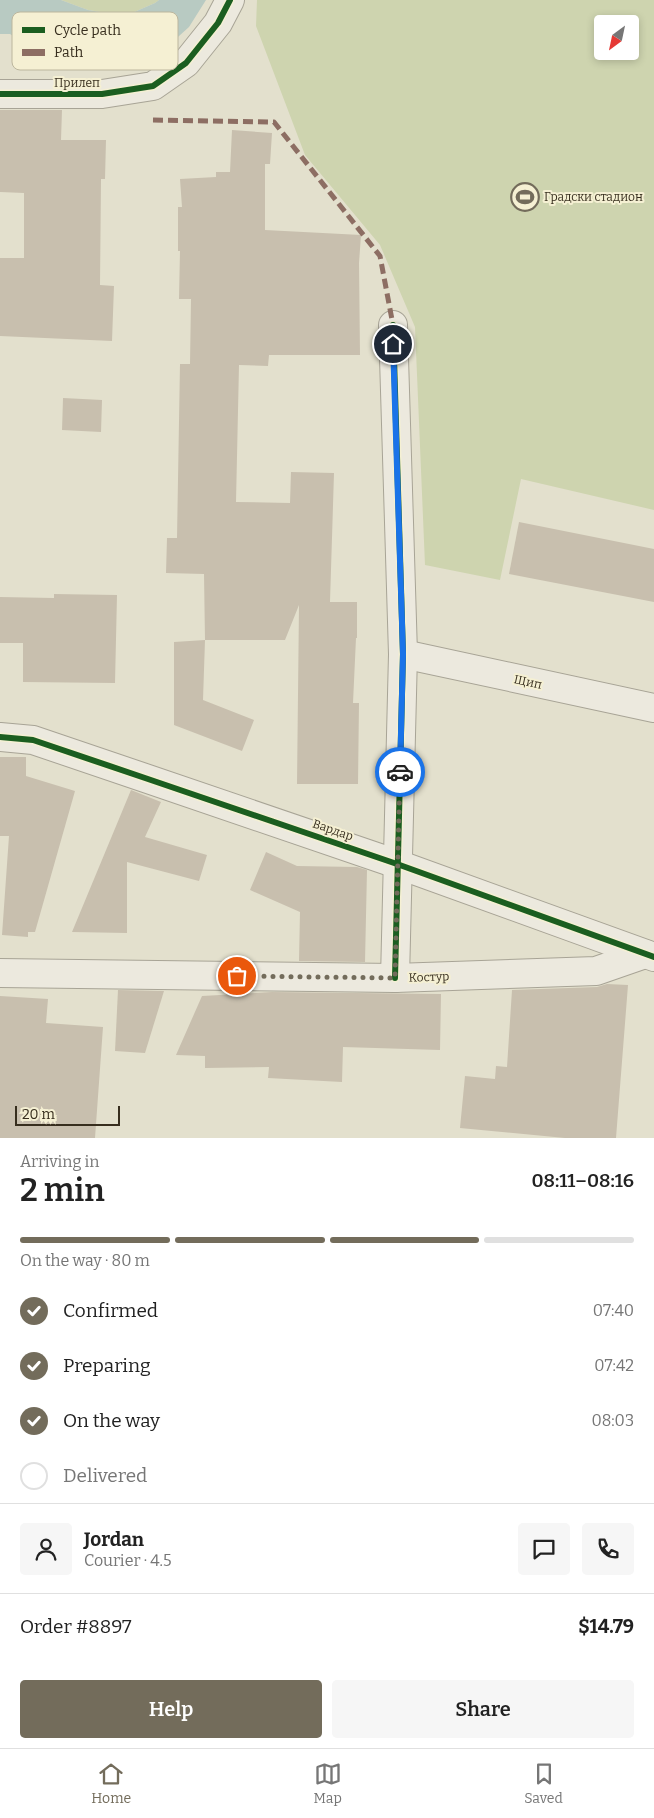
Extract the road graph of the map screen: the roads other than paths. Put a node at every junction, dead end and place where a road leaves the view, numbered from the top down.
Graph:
1 (230, 0) edge
2 (178, 69) edge
3 (176, 70) edge
4 (0, 94) edge
5 (393, 325) dead end
6 (403, 654) junction
7 (654, 708) edge
8 (0, 737) edge
9 (398, 864) junction
10 (650, 955) edge
11 (0, 972) edge
12 (395, 978) junction

1 - 2 street, Прилеп
3 - 4 street, Прилеп
5 - 6 street
6 - 7 street, Щип
6 - 9 street
8 - 9 street, Вардар
9 - 10 street, Вардар
9 - 12 street
10 - 12 street, Костур
11 - 12 street, Костур

